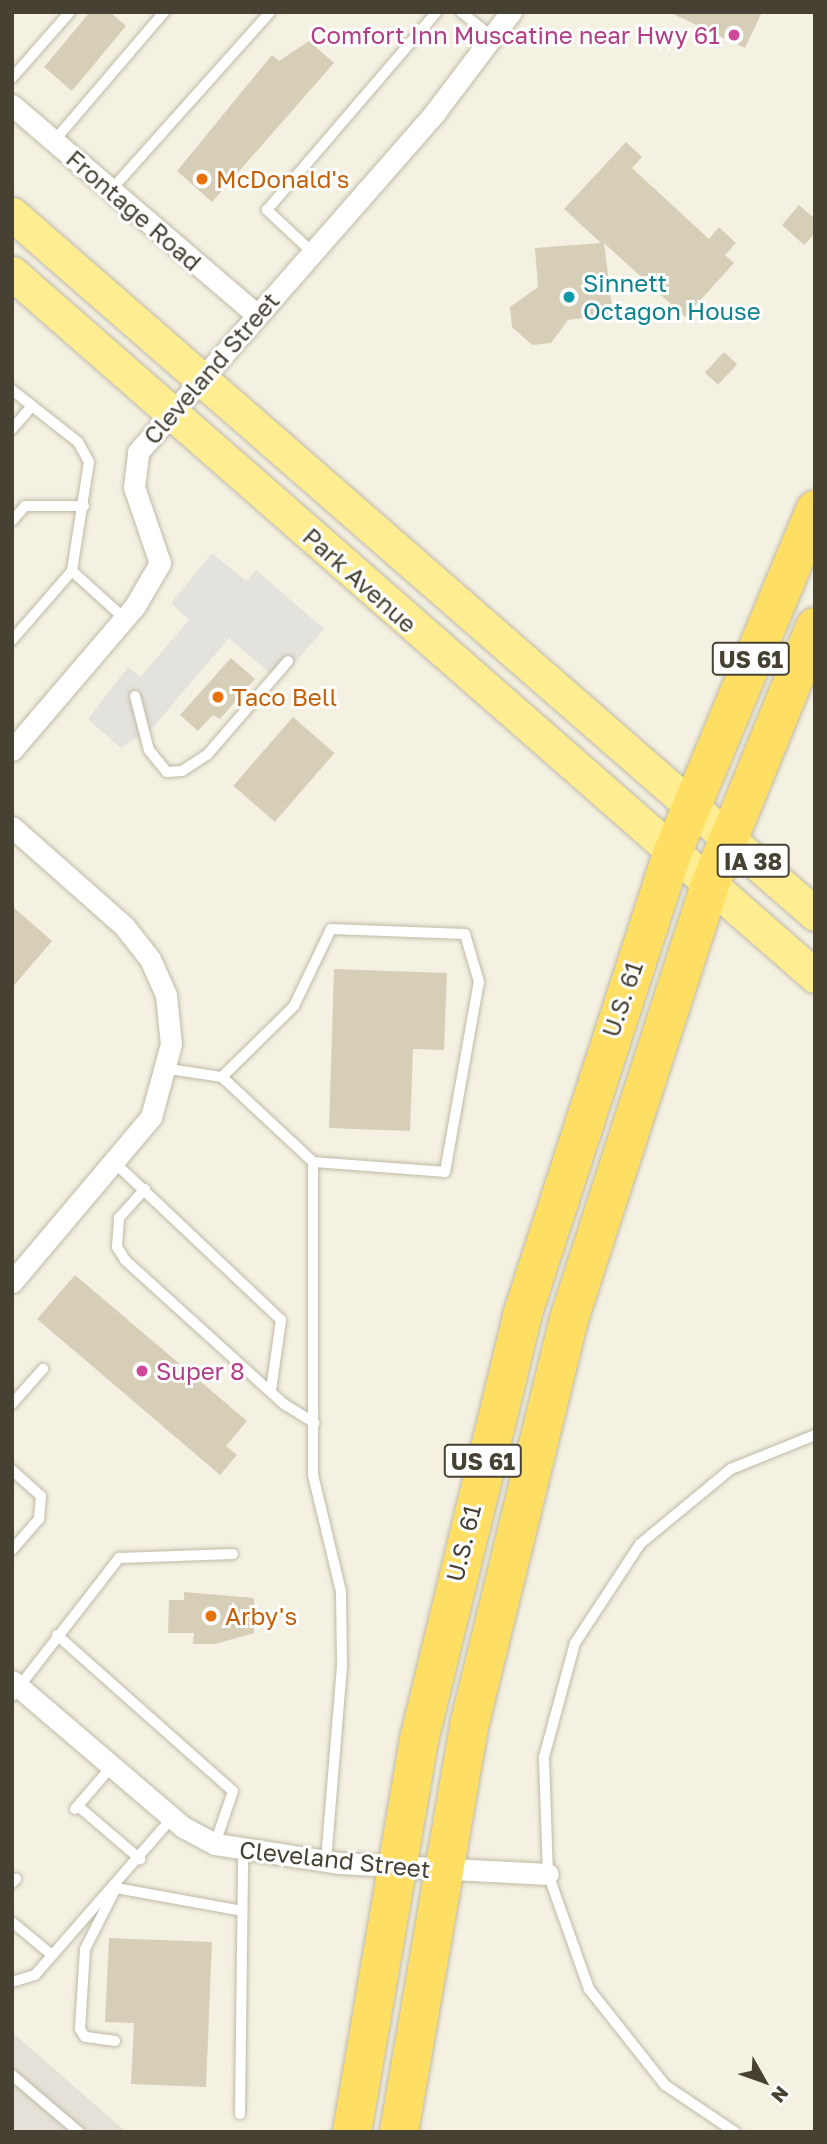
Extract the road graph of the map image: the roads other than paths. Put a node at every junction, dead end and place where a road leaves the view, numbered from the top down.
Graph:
1 (70, 12) edge
2 (164, 12) edge
3 (270, 12) edge
4 (437, 12) edge
5 (461, 12) edge
6 (512, 12) edge
7 (495, 39) junction
8 (12, 78) edge
9 (12, 105) edge
10 (54, 141) junction
11 (111, 190) junction
12 (12, 214) edge
13 (312, 252) junction
14 (12, 273) edge
15 (256, 314) junction
16 (200, 377) junction
17 (12, 390) edge
18 (32, 406) junction
19 (168, 411) junction
20 (12, 429) edge
21 (85, 506) junction
22 (815, 510) edge
23 (12, 521) edge
24 (72, 570) junction
25 (124, 618) junction
26 (815, 627) edge
27 (12, 640) edge
28 (289, 661) dead end
29 (135, 696) dead end
30 (12, 750) edge
31 (690, 810) junction
32 (15, 834) edge
33 (728, 839) junction
34 (673, 854) junction
35 (709, 887) junction
36 (815, 914) edge
37 (815, 976) edge
38 (169, 1069) junction
39 (222, 1077) junction
40 (313, 1162) junction
41 (115, 1163) junction
42 (145, 1189) junction
43 (12, 1282) edge
44 (43, 1369) dead end
45 (271, 1390) junction
46 (12, 1404) edge
47 (315, 1423) junction
48 (815, 1435) edge
49 (12, 1470) edge
50 (12, 1549) edge
51 (233, 1554) dead end
52 (57, 1635) junction
53 (15, 1688) edge
54 (112, 1766) junction
55 (172, 1818) junction
56 (215, 1844) junction
57 (243, 1852) junction
58 (140, 1859) junction
59 (326, 1862) junction
60 (394, 1867) junction
61 (440, 1870) junction
62 (548, 1874) junction
63 (116, 1888) junction
64 (242, 1911) junction
65 (12, 1922) edge
66 (52, 1955) junction
67 (12, 1982) edge
68 (115, 2041) dead end
69 (12, 2075) edge
70 (240, 2114) dead end
71 (79, 2132) edge
72 (352, 2132) edge
73 (399, 2132) edge
74 (735, 2132) edge

1 - 8 lane
2 - 10 lane
3 - 11 lane
4 - 13 lane
5 - 7 lane
6 - 7 street, Cleveland Street
7 - 13 street, Cleveland Street
9 - 10 street, Frontage Road
10 - 11 street, Frontage Road
11 - 15 street, Frontage Road
12 - 16 main road, Park Avenue
13 - 15 street, Cleveland Street
14 - 19 main road, Park Avenue
15 - 16 street, Cleveland Street
16 - 19 street, Cleveland Street
16 - 31 main road, Park Avenue
17 - 18 lane
18 - 20 lane
18 - 21 lane
19 - 25 street, Cleveland Street
19 - 34 main road, Park Avenue
21 - 23 lane
21 - 24 lane
22 - 31 highway, US 61
24 - 25 lane
24 - 27 lane
25 - 30 street, Cleveland Street
26 - 33 highway, US 61
28 - 29 lane
31 - 33 main road, IA 38
31 - 34 highway, U.S. 61 / US 61
32 - 38 street
33 - 35 highway, US 61
33 - 36 main road, IA 38
34 - 35 main road, Park Avenue
34 - 60 highway, U.S. 61 / US 61
35 - 37 main road, IA 38
35 - 61 highway, U.S. 61 / US 61
38 - 39 lane
38 - 41 street
39 - 40 lane
39 - 40 lane
40 - 47 lane
41 - 42 lane
41 - 43 street
42 - 45 lane
42 - 45 lane
44 - 46 lane
45 - 47 lane
47 - 59 lane
48 - 62 lane
49 - 50 lane
51 - 52 lane
52 - 53 lane
52 - 56 lane
53 - 54 street, Cleveland Street
54 - 55 street, Cleveland Street
54 - 58 lane
55 - 56 street, Cleveland Street
55 - 58 lane
56 - 57 street, Cleveland Street
57 - 59 street, Cleveland Street
57 - 64 lane
58 - 63 lane
59 - 60 street, Cleveland Street
60 - 61 street, Cleveland Street
60 - 72 highway, U.S. 61 / US 61
61 - 62 street, Cleveland Street
61 - 73 highway, U.S. 61 / US 61
62 - 74 lane
63 - 64 lane
63 - 66 lane
63 - 68 lane
64 - 70 lane
65 - 66 lane
66 - 67 lane
69 - 71 lane

